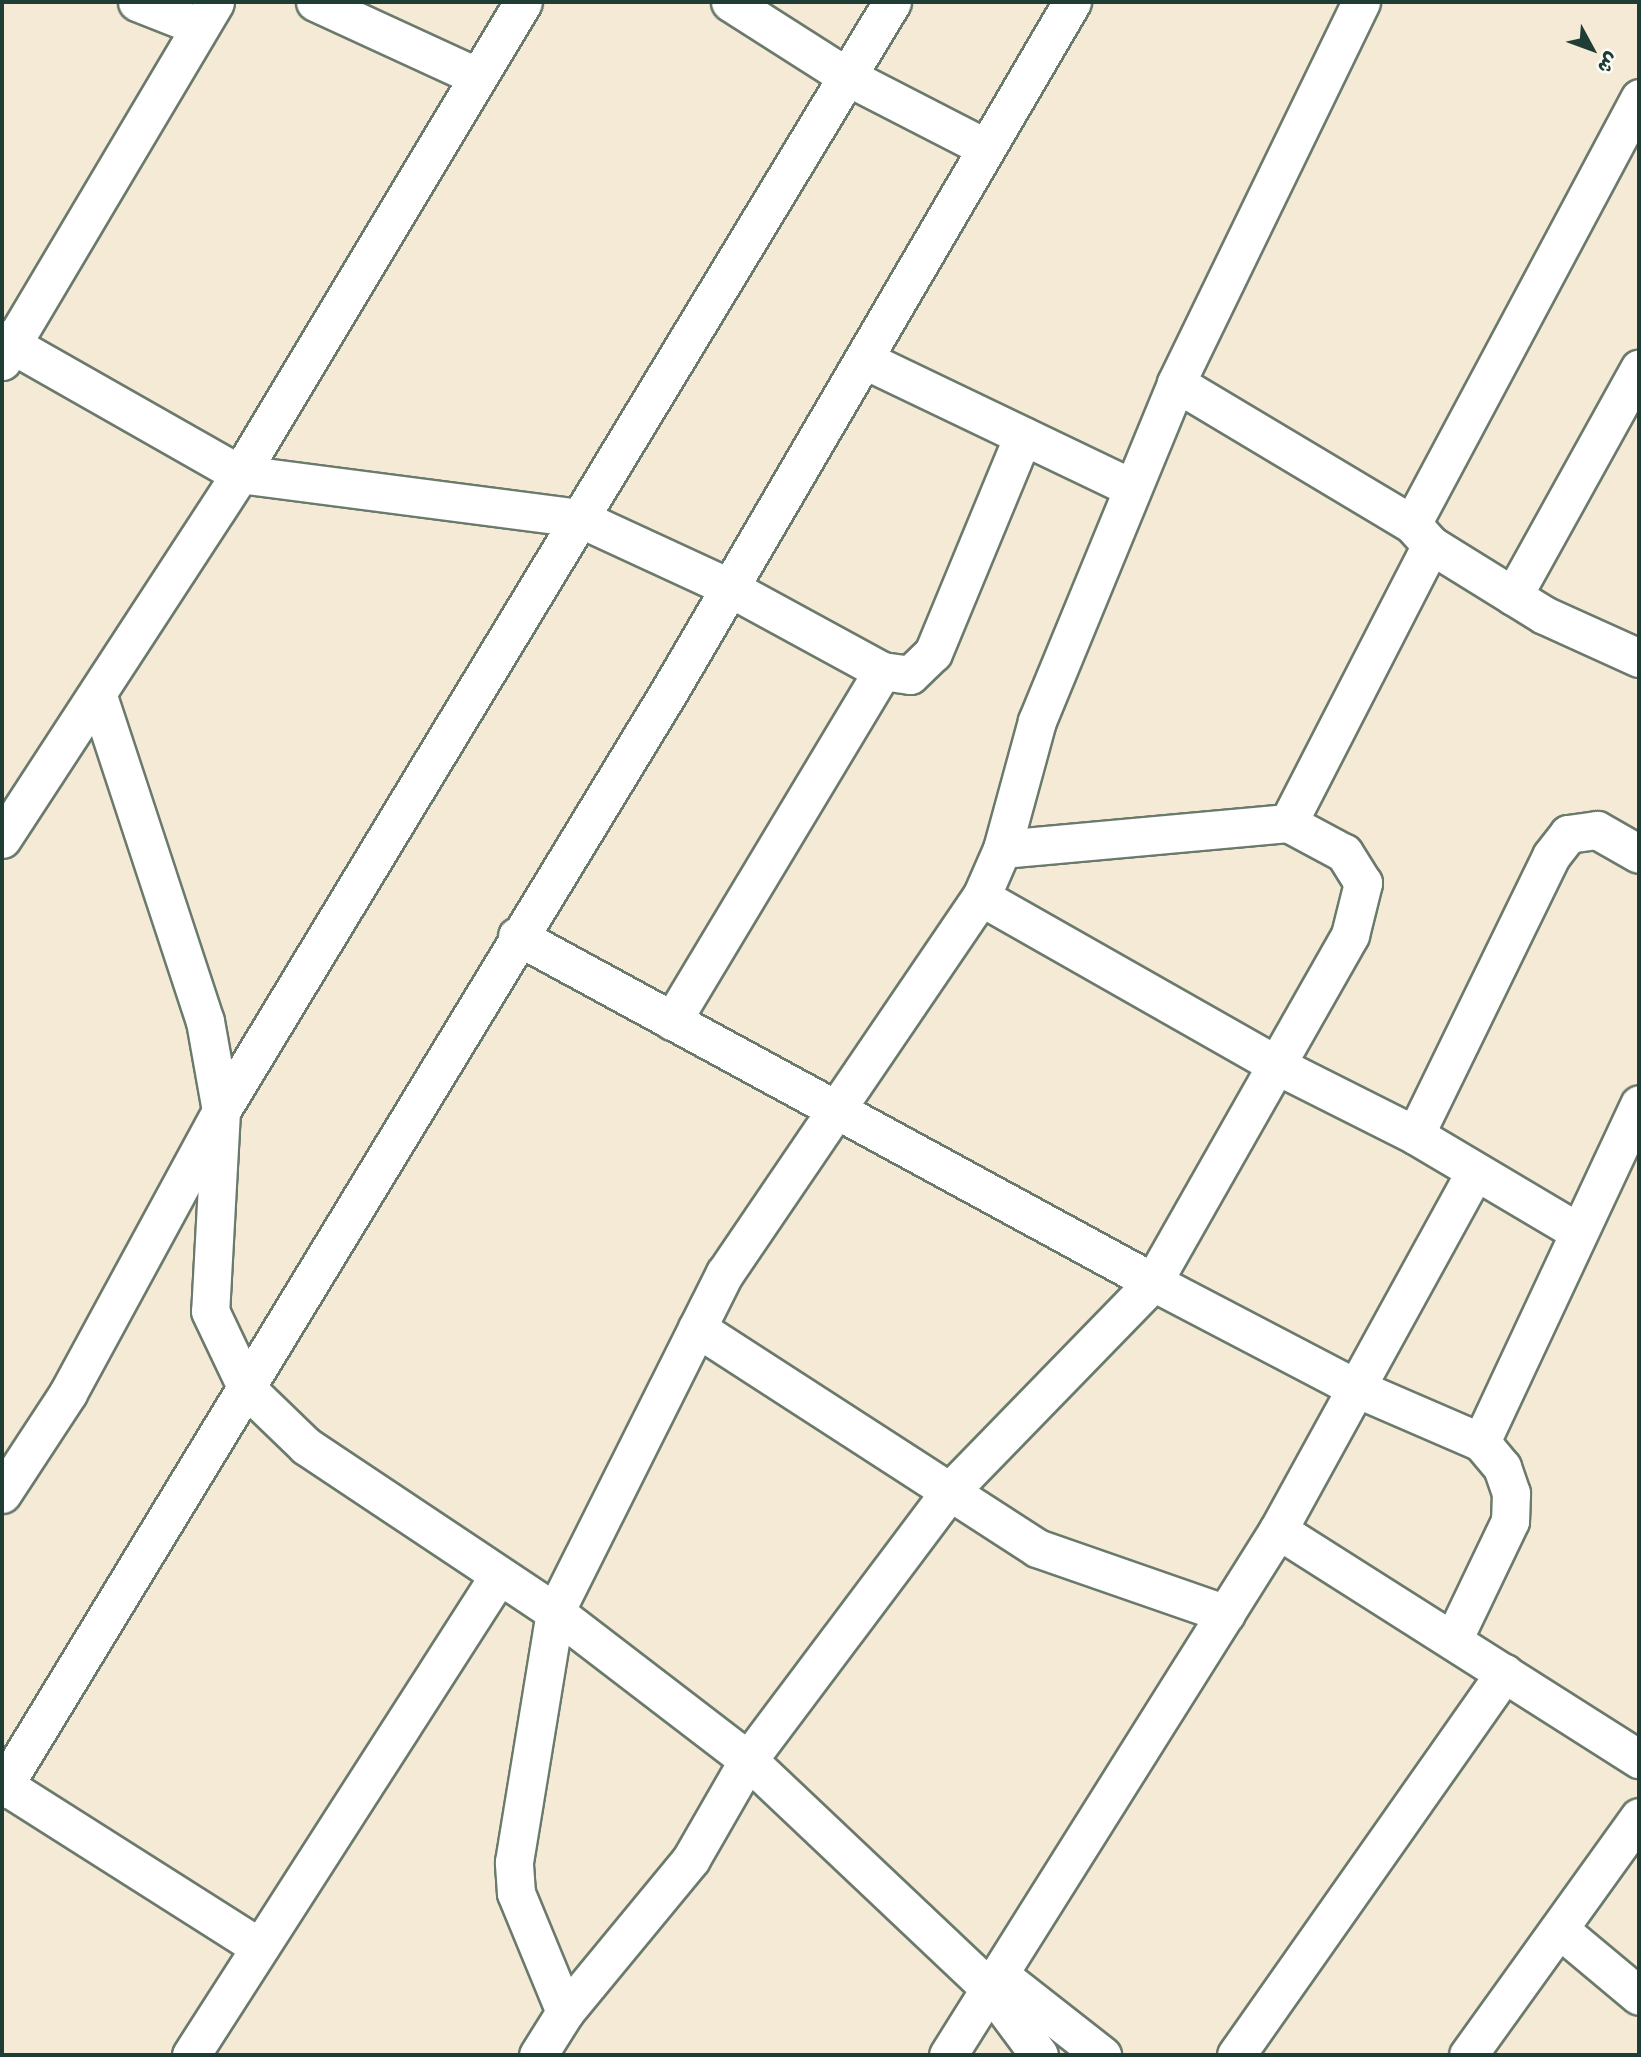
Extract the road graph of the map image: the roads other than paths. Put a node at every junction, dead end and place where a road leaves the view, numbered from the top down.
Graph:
1 (137, 2) edge
2 (315, 2) edge
3 (523, 2) edge
4 (730, 2) edge
5 (892, 2) edge
6 (1072, 2) edge
7 (1361, 2) edge
8 (206, 14) edge
9 (478, 76) junction
10 (846, 76) junction
11 (1639, 98) edge
12 (982, 146) junction
13 (5, 348) edge
14 (865, 360) junction
15 (1639, 369) edge
16 (1176, 383) junction
17 (1023, 436) junction
18 (240, 474) junction
19 (1132, 488) junction
20 (579, 518) junction
21 (1422, 535) junction
22 (728, 587) junction
23 (1513, 596) junction
24 (1639, 658) edge
25 (882, 671) junction
26 (98, 696) junction
27 (1288, 823) junction
28 (2, 839) edge
29 (1002, 849) junction
30 (1639, 854) edge
31 (981, 897) junction
32 (517, 936) junction
33 (672, 1021) junction
34 (1280, 1067) junction
35 (1639, 1104) edge
36 (222, 1111) junction
37 (831, 1111) junction
38 (1415, 1135) junction
39 (1475, 1172) junction
40 (1575, 1230) junction
41 (1153, 1282) junction
42 (697, 1328) junction
43 (1356, 1388) junction
44 (247, 1389) junction
45 (1481, 1442) junction
46 (950, 1491) junction
47 (2, 1494) edge
48 (1278, 1530) junction
49 (499, 1575) junction
50 (555, 1612) junction
51 (1226, 1614) junction
52 (1453, 1640) junction
53 (1504, 1673) junction
54 (1639, 1759) edge
55 (748, 1760) junction
56 (3, 1787) edge
57 (1639, 1817) edge
58 (1559, 1929) junction
59 (256, 1945) junction
60 (995, 1982) junction
61 (1639, 1996) edge
62 (565, 2012) junction
63 (191, 2055) edge
64 (538, 2055) edge
65 (948, 2055) edge
66 (1038, 2055) edge
67 (1102, 2055) edge
68 (1237, 2055) edge
69 (1468, 2055) edge

1 - 8 street
2 - 9 street
3 - 9 street
4 - 10 street
5 - 10 street
6 - 12 street
7 - 16 street
8 - 13 street
9 - 18 street
10 - 12 street
10 - 20 street
11 - 21 street
12 - 14 street
13 - 18 street
14 - 17 street
14 - 22 street
15 - 23 street
16 - 19 street
16 - 21 street
17 - 19 street
17 - 25 street
18 - 20 street
18 - 26 street
19 - 29 street
20 - 22 street
20 - 36 street
21 - 23 street
21 - 27 street
22 - 25 street
22 - 32 street
23 - 24 street
25 - 33 street
26 - 28 street
26 - 36 street
27 - 29 street
27 - 34 street
29 - 31 street
30 - 38 street
31 - 34 street
31 - 37 street
32 - 33 street
32 - 44 street
33 - 37 street
34 - 38 street
34 - 41 street
35 - 40 street
36 - 44 street
36 - 47 street
37 - 41 street
37 - 42 street
38 - 39 street
39 - 40 street
39 - 43 street
40 - 45 street
41 - 43 street
41 - 46 street
42 - 46 street
42 - 50 street
43 - 45 street
43 - 48 street
44 - 49 street
44 - 56 street
45 - 52 street
46 - 51 street
46 - 55 street
48 - 51 street
48 - 52 street
49 - 50 street
49 - 59 street
50 - 55 street
50 - 62 street
51 - 60 street
52 - 53 street
53 - 54 street
53 - 68 street
55 - 60 street
55 - 62 street
56 - 59 street
57 - 58 street
58 - 61 street
58 - 69 street
59 - 63 street
60 - 65 street
60 - 66 street
60 - 67 street
62 - 64 street

